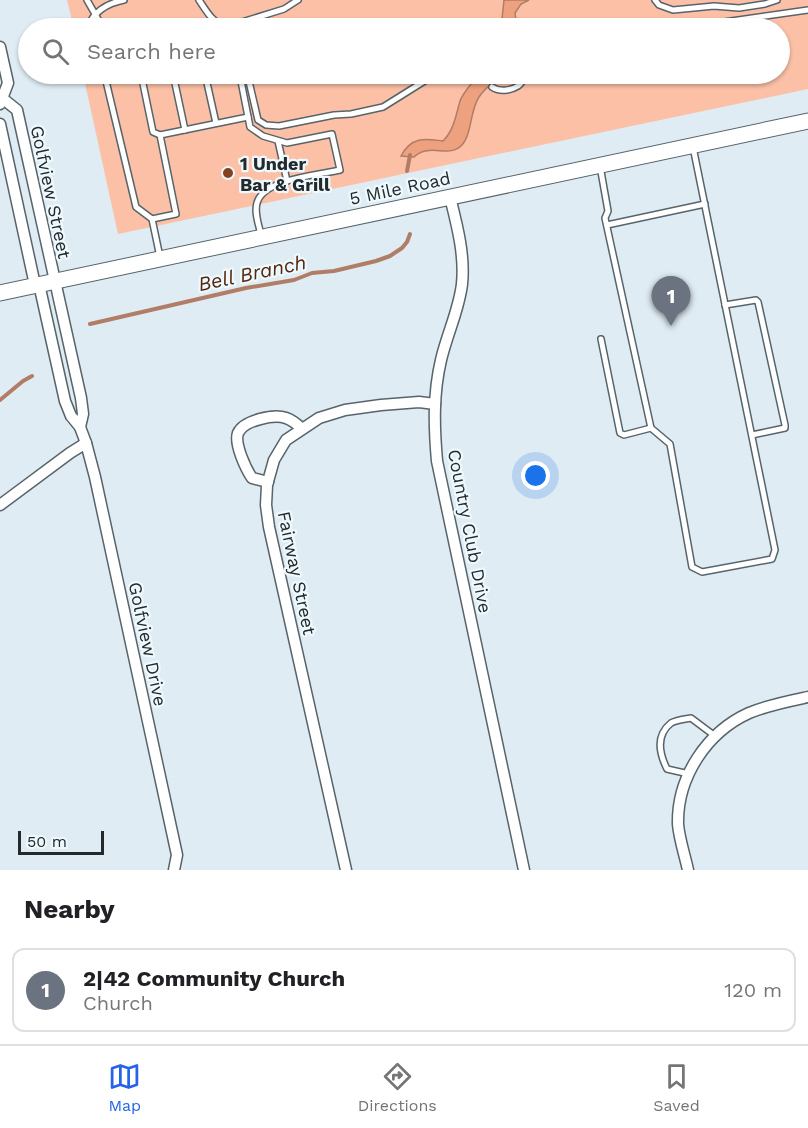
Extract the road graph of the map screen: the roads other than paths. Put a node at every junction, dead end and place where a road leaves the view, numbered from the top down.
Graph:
1 (87, 0) edge
2 (124, 0) edge
3 (199, 0) edge
4 (298, 0) edge
5 (655, 0) edge
6 (777, 0) edge
7 (808, 10) edge
8 (95, 15) junction
9 (92, 18) edge
10 (97, 18) edge
11 (211, 18) edge
12 (257, 18) edge
13 (752, 18) edge
14 (0, 47) edge
15 (107, 84) edge
16 (144, 84) edge
17 (175, 84) edge
18 (207, 84) edge
19 (242, 84) edge
20 (250, 84) edge
21 (420, 84) edge
22 (520, 84) edge
23 (492, 87) dead end
24 (0, 100) edge
25 (248, 117) junction
26 (808, 121) edge
27 (216, 123) junction
28 (0, 124) edge
29 (185, 130) junction
30 (160, 135) junction
31 (278, 141) junction
32 (693, 146) junction
33 (599, 166) junction
34 (287, 181) junction
35 (450, 197) junction
36 (705, 204) junction
37 (152, 219) junction
38 (607, 225) junction
39 (261, 237) junction
40 (161, 258) junction
41 (43, 284) junction
42 (0, 293) edge
43 (725, 305) junction
44 (601, 339) dead end
45 (435, 404) junction
46 (80, 427) junction
47 (651, 428) junction
48 (303, 429) junction
49 (752, 435) junction
50 (86, 443) junction
51 (268, 482) junction
52 (0, 505) edge
53 (808, 697) edge
54 (715, 736) junction
55 (689, 774) junction
56 (174, 870) edge
57 (346, 870) edge
58 (524, 870) edge
59 (688, 870) edge

1 - 8 lane
2 - 8 lane
3 - 11 lane
4 - 12 lane
5 - 6 lane
7 - 13 lane
8 - 9 lane
8 - 10 lane
14 - 24 street, Golfview Street
15 - 37 lane
16 - 30 lane
17 - 29 lane
18 - 27 lane
19 - 25 lane
20 - 21 lane
22 - 23 lane
24 - 41 street, Golfview Street
25 - 27 lane
25 - 31 lane
26 - 32 main road, 5 Mile Road
27 - 29 lane
28 - 41 street
29 - 30 lane
30 - 37 lane
31 - 34 lane
31 - 34 lane
32 - 33 main road, 5 Mile Road
32 - 36 lane
33 - 35 main road, 5 Mile Road
33 - 38 lane
34 - 39 lane
35 - 39 main road, 5 Mile Road
35 - 45 street, Country Club Drive
36 - 38 lane
36 - 43 lane
37 - 40 lane
38 - 47 lane
39 - 40 main road, 5 Mile Road
40 - 41 main road, 5 Mile Road
41 - 42 main road, 5 Mile Road
41 - 46 street, Golfview Drive
41 - 46 street, Golfview Drive
43 - 49 lane
43 - 49 lane
44 - 47 lane
45 - 48 street, Fairway Street
45 - 58 street, Country Club Drive
46 - 50 street, Golfview Drive
47 - 49 lane
48 - 51 street, Fairway Street
48 - 51 street
50 - 52 street
50 - 56 street, Golfview Drive
51 - 57 street, Fairway Street
53 - 54 street
54 - 55 street
54 - 55 lane
55 - 59 street

